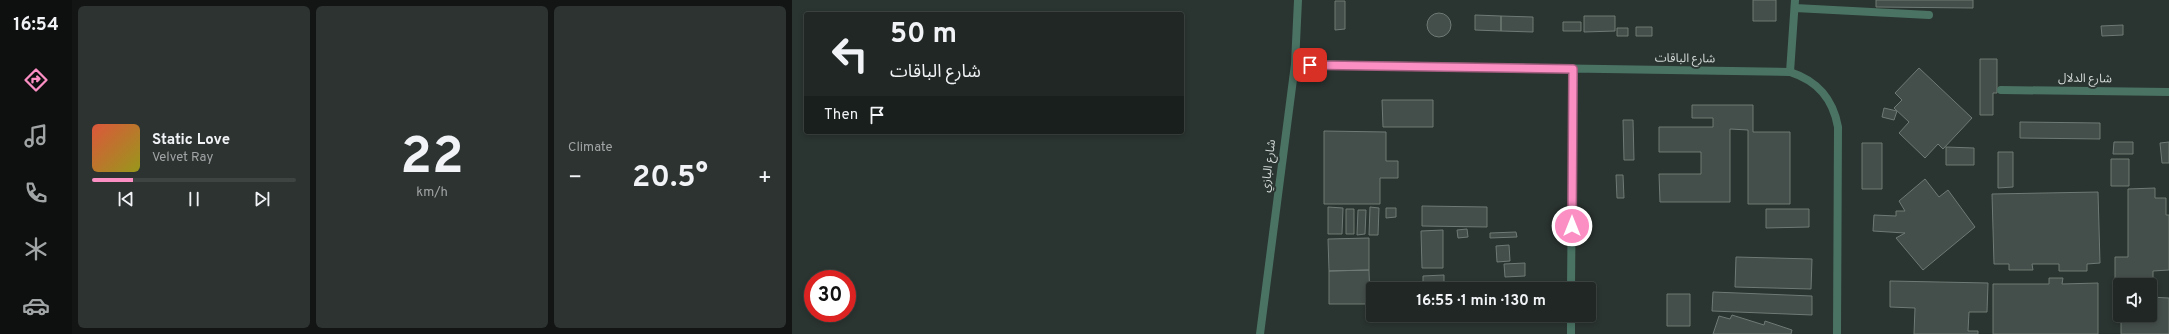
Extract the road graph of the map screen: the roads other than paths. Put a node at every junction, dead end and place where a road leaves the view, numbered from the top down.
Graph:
1 (1298, 0) edge
2 (1795, 4) edge
3 (1929, 15) dead end
4 (1295, 64) junction
5 (1573, 69) junction
6 (1790, 72) junction
7 (2001, 90) dead end
8 (2169, 92) edge
9 (1571, 282) edge
10 (1571, 322) edge
11 (1260, 334) edge
12 (1571, 334) edge
13 (1838, 334) edge

1 - 4 street, شارع البازي
2 - 3 street
2 - 6 street
4 - 5 street, شارع الباقات
4 - 11 street, شارع البازي
5 - 6 street, شارع الباقات
5 - 9 street
6 - 13 street, شارع الباقات
7 - 8 street, شارع الدلال
10 - 12 street

